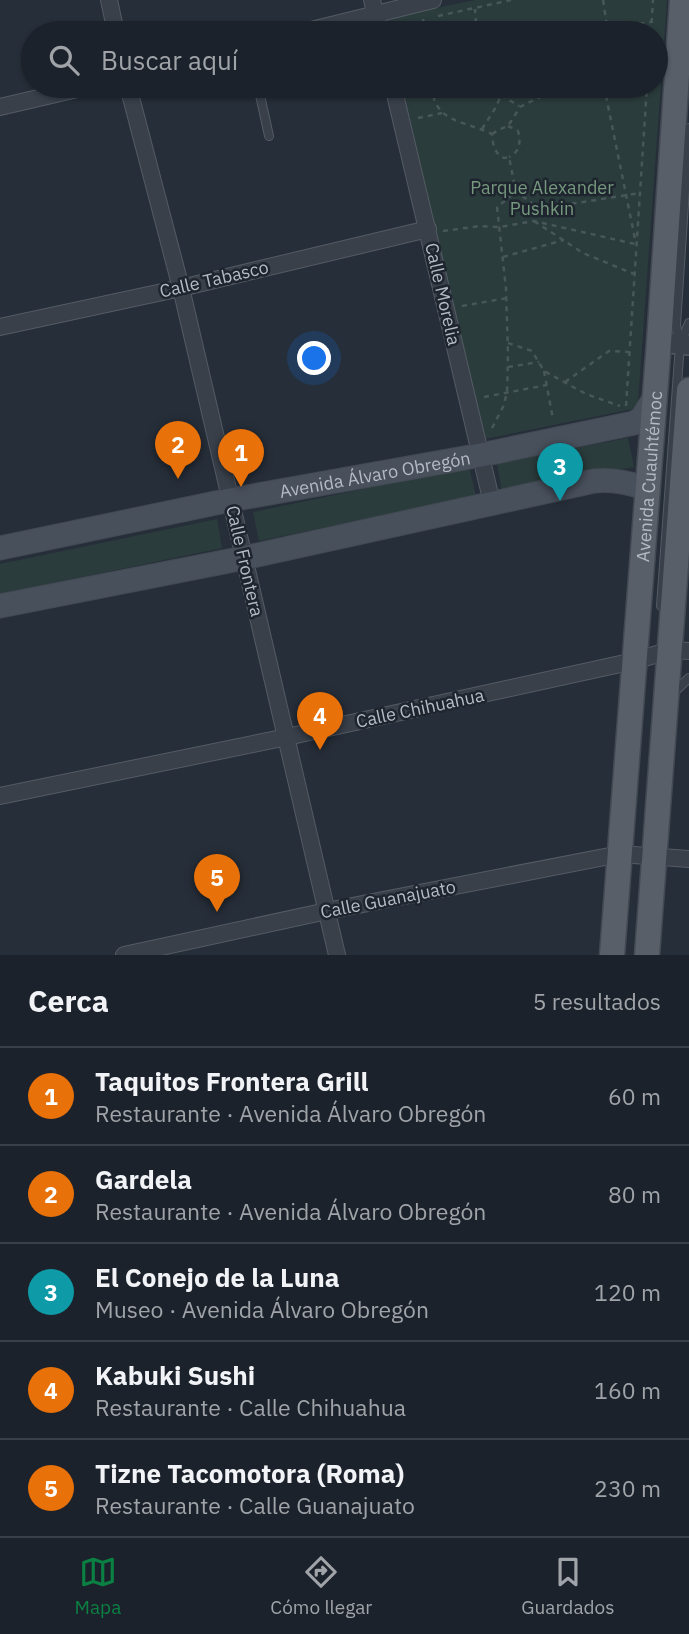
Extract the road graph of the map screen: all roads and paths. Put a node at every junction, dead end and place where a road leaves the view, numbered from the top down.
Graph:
1 (109, 0) edge
2 (511, 0) edge
3 (603, 0) edge
4 (653, 0) edge
5 (682, 0) edge
6 (373, 7) edge
7 (434, 8) edge
8 (474, 8) junction
9 (113, 21) edge
10 (333, 21) edge
11 (476, 21) edge
12 (606, 21) edge
13 (651, 21) edge
14 (39, 98) edge
15 (131, 98) edge
16 (261, 98) edge
17 (396, 98) edge
18 (433, 98) edge
19 (500, 98) edge
20 (504, 98) edge
21 (538, 98) edge
22 (606, 98) edge
23 (646, 98) edge
24 (0, 107) edge
25 (520, 107) junction
26 (442, 113) junction
27 (417, 118) dead end
28 (508, 126) junction
29 (689, 128) edge
30 (482, 129) junction
31 (492, 135) junction
32 (269, 136) dead end
33 (509, 157) junction
34 (516, 192) junction
35 (640, 193) junction
36 (626, 195) junction
37 (532, 209) junction
38 (534, 221) junction
39 (500, 227) junction
40 (435, 230) junction
41 (564, 240) junction
42 (636, 244) junction
43 (503, 257) junction
44 (635, 274) junction
45 (181, 288) junction
46 (507, 298) junction
47 (460, 307) dead end
48 (689, 323) edge
49 (0, 327) edge
50 (508, 343) junction
51 (676, 344) edge
52 (630, 352) junction
53 (539, 362) junction
54 (508, 367) junction
55 (544, 371) junction
56 (565, 382) junction
57 (547, 385) junction
58 (689, 390) edge
59 (507, 393) junction
60 (655, 397) junction
61 (480, 398) dead end
62 (626, 408) junction
63 (614, 410) dead end
64 (496, 419) dead end
65 (554, 422) dead end
66 (486, 423) dead end
67 (485, 445) junction
68 (648, 489) junction
69 (230, 500) junction
70 (492, 503) junction
71 (0, 548) edge
72 (244, 558) junction
73 (0, 606) edge
74 (660, 614) dead end
75 (661, 654) edge
76 (689, 678) edge
77 (667, 699) junction
78 (287, 737) junction
79 (0, 796) edge
80 (641, 855) junction
81 (689, 859) edge
82 (327, 911) junction
83 (200, 947) edge
84 (124, 955) edge
85 (337, 955) edge
86 (612, 955) edge
87 (647, 955) edge

1 - 9 street
2 - 8 path
3 - 12 path
4 - 13 path
5 - 51 main road, Avenida Cuauhtémoc
6 - 7 street
6 - 10 street
7 - 8 path
8 - 11 path
14 - 24 street
15 - 45 street, Calle Frontera
16 - 32 lane
17 - 40 street, Calle Morelia
18 - 26 path
19 - 30 path
20 - 25 path
21 - 25 path
22 - 36 path
23 - 35 path
25 - 28 path
26 - 27 path
26 - 30 path
28 - 31 path
28 - 33 path
29 - 51 lane
30 - 31 path
31 - 33 path
33 - 34 path
34 - 37 path
34 - 39 path
35 - 36 path
35 - 42 path
36 - 37 path
36 - 42 path
37 - 38 path
38 - 39 path
38 - 41 path
38 - 42 path
39 - 40 path
39 - 43 path
40 - 45 street, Calle Tabasco
40 - 67 street, Calle Morelia
41 - 43 path
41 - 44 path
42 - 44 path
43 - 46 path
44 - 52 path
45 - 49 street, Calle Tabasco
45 - 69 street, Calle Frontera
46 - 47 path
46 - 50 path
48 - 51 lane
50 - 53 path
50 - 54 path
51 - 60 main road, Avenida Cuauhtémoc
51 - 74 lane
52 - 56 path
52 - 62 path
53 - 54 path
53 - 55 path
54 - 59 path
55 - 56 path
55 - 57 path
56 - 62 path
57 - 59 path
57 - 65 path
58 - 75 main road, Avenida Cuauhtémoc
59 - 61 path
59 - 64 path
60 - 67 main road, Avenida Álvaro Obregón
60 - 68 main road, Avenida Cuauhtémoc
62 - 63 path
66 - 67 path
67 - 69 main road, Avenida Álvaro Obregón
67 - 70 street, Calle Morelia
68 - 70 main road
68 - 75 main road, Avenida Cuauhtémoc
69 - 71 main road, Avenida Álvaro Obregón
69 - 72 street, Calle Frontera
70 - 72 main road
72 - 73 main road
72 - 78 street, Calle Frontera
75 - 77 main road, Avenida Cuauhtémoc
75 - 78 street, Calle Chihuahua
75 - 80 main road, Avenida Cuauhtémoc
76 - 77 lane
77 - 80 main road, Avenida Cuauhtémoc
78 - 79 street, Calle Chihuahua
78 - 82 street, Calle Frontera
80 - 81 street, Calle Guanajuato
80 - 82 street, Calle Guanajuato
80 - 86 main road, Avenida Cuauhtémoc
80 - 87 main road, Avenida Cuauhtémoc
82 - 83 street, Calle Guanajuato
82 - 85 street, Calle Frontera
83 - 84 street, Calle Guanajuato

